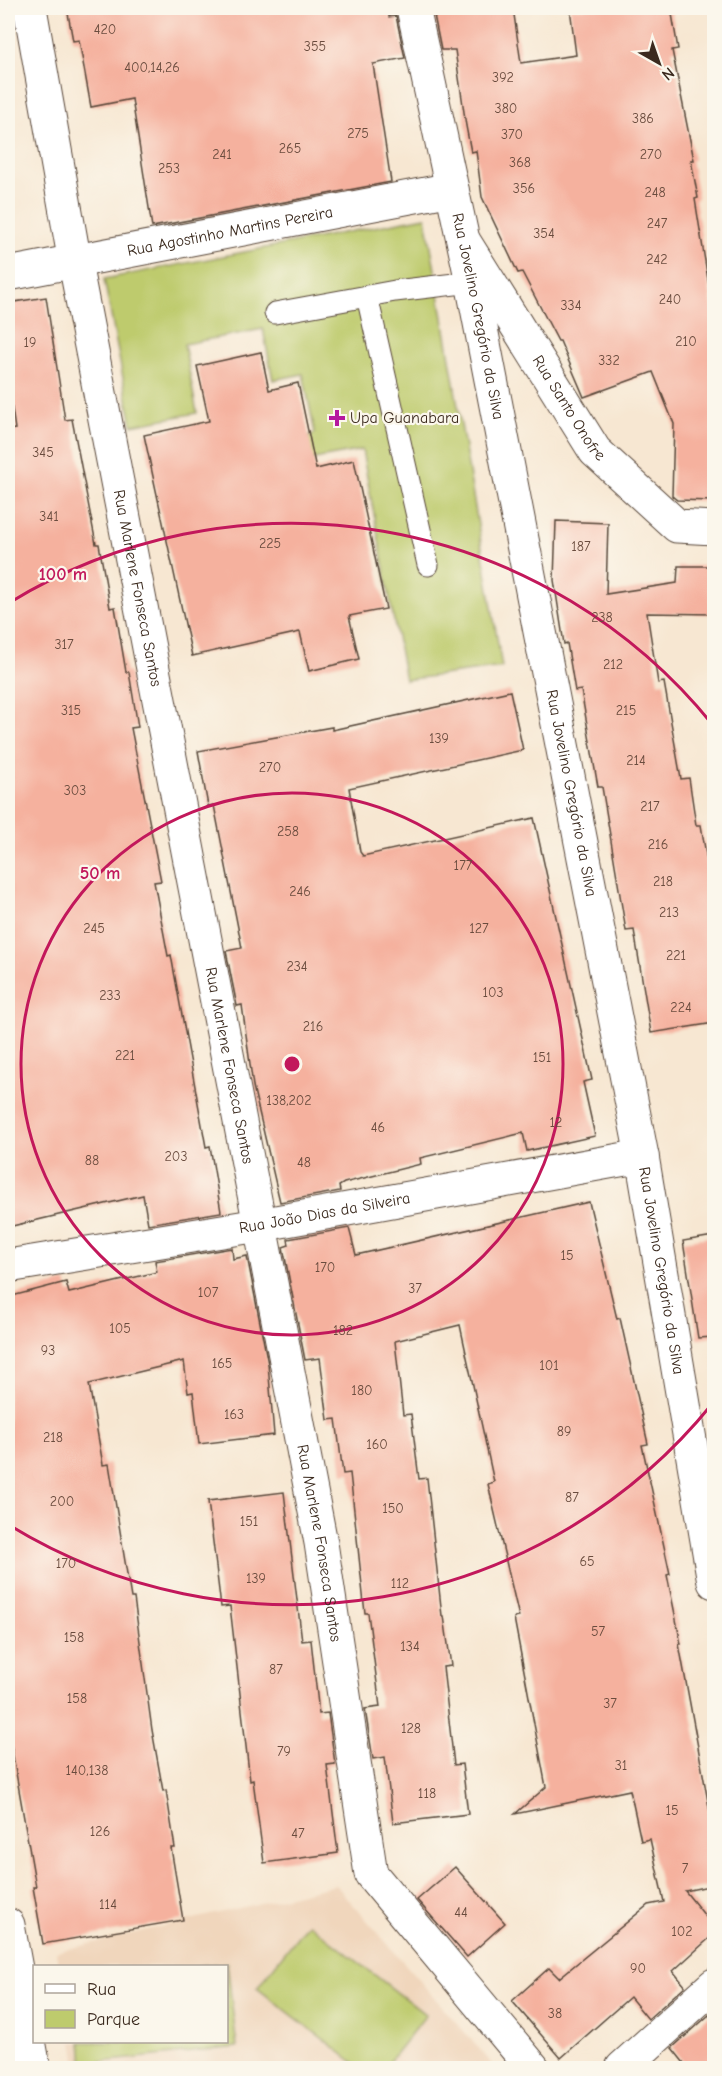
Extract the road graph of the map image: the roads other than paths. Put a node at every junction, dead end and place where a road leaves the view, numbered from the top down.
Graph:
1 (30, 8) edge
2 (413, 8) edge
3 (452, 189) junction
4 (463, 239) junction
5 (75, 263) junction
6 (8, 274) edge
7 (472, 282) junction
8 (367, 296) junction
9 (275, 313) dead end
10 (714, 528) edge
11 (428, 565) dead end
12 (642, 1156) junction
13 (259, 1225) junction
14 (8, 1266) edge
15 (714, 1582) edge
16 (8, 1926) edge
17 (714, 1985) edge
18 (33, 2068) edge
19 (533, 2068) edge
20 (622, 2068) edge

1 - 5 street, Rua Marlene Fonseca Santos
2 - 3 street, Rua Jovelino Gregório da Silva
3 - 4 street, Rua Jovelino Gregório da Silva
3 - 5 street, Rua Agostinho Martins Pereira
4 - 7 street, Rua Jovelino Gregório da Silva
4 - 10 street, Rua Santo Onofre
5 - 6 street, Rua Agostinho Martins Pereira
5 - 13 street, Rua Marlene Fonseca Santos
7 - 8 lane
7 - 12 street, Rua Jovelino Gregório da Silva
8 - 9 lane
8 - 11 lane
12 - 13 street, Rua João Dias da Silveira
12 - 15 street, Rua Jovelino Gregório da Silva
13 - 14 street, Rua João Dias da Silveira
13 - 19 street, Rua Marlene Fonseca Santos
16 - 18 street
17 - 20 street

